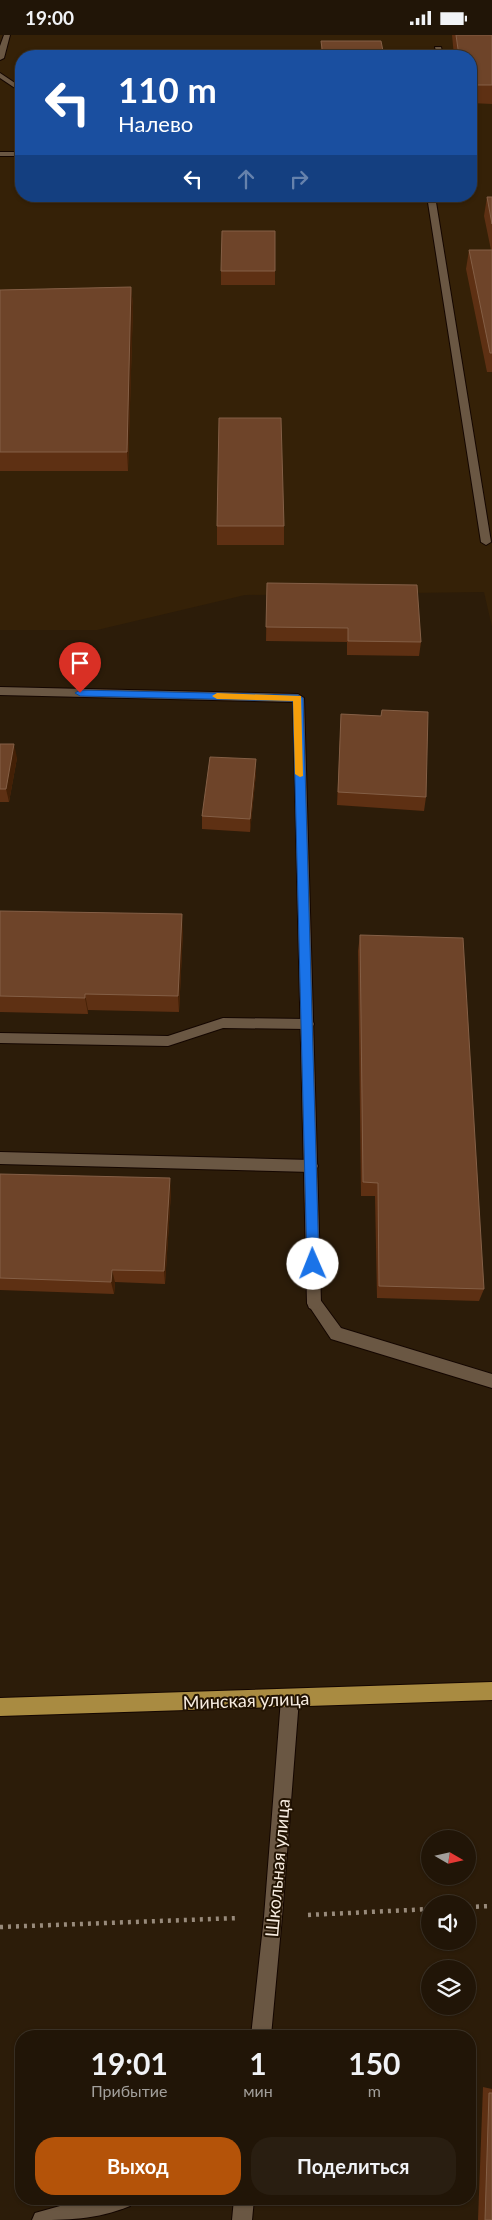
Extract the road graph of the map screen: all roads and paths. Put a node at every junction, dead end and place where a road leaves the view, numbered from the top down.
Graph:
1 (7, 35) edge
2 (0, 58) edge
3 (0, 75) edge
4 (15, 86) edge
5 (0, 155) edge
6 (15, 155) edge
7 (432, 202) edge
8 (486, 542) dead end
9 (0, 691) edge
10 (307, 1024) junction
11 (0, 1038) edge
12 (0, 1158) edge
13 (311, 1166) junction
14 (492, 1381) edge
15 (492, 1691) edge
16 (290, 1699) junction
17 (0, 1707) edge
18 (492, 1906) edge
19 (476, 1907) edge
20 (421, 1909) edge
21 (273, 1917) junction
22 (0, 1927) edge
23 (262, 2030) edge
24 (100, 2205) edge
25 (243, 2205) edge
26 (42, 2220) edge
27 (242, 2220) edge

1 - 2 street
3 - 4 street
5 - 6 street
7 - 8 street
9 - 10 street
10 - 11 street
10 - 13 street
12 - 13 street
13 - 14 street
15 - 16 main road, Минская улица
16 - 17 main road, Минская улица
16 - 21 street, Школьная улица
18 - 19 path
20 - 21 path
21 - 22 path
21 - 23 street, Школьная улица
24 - 26 street
25 - 27 street

